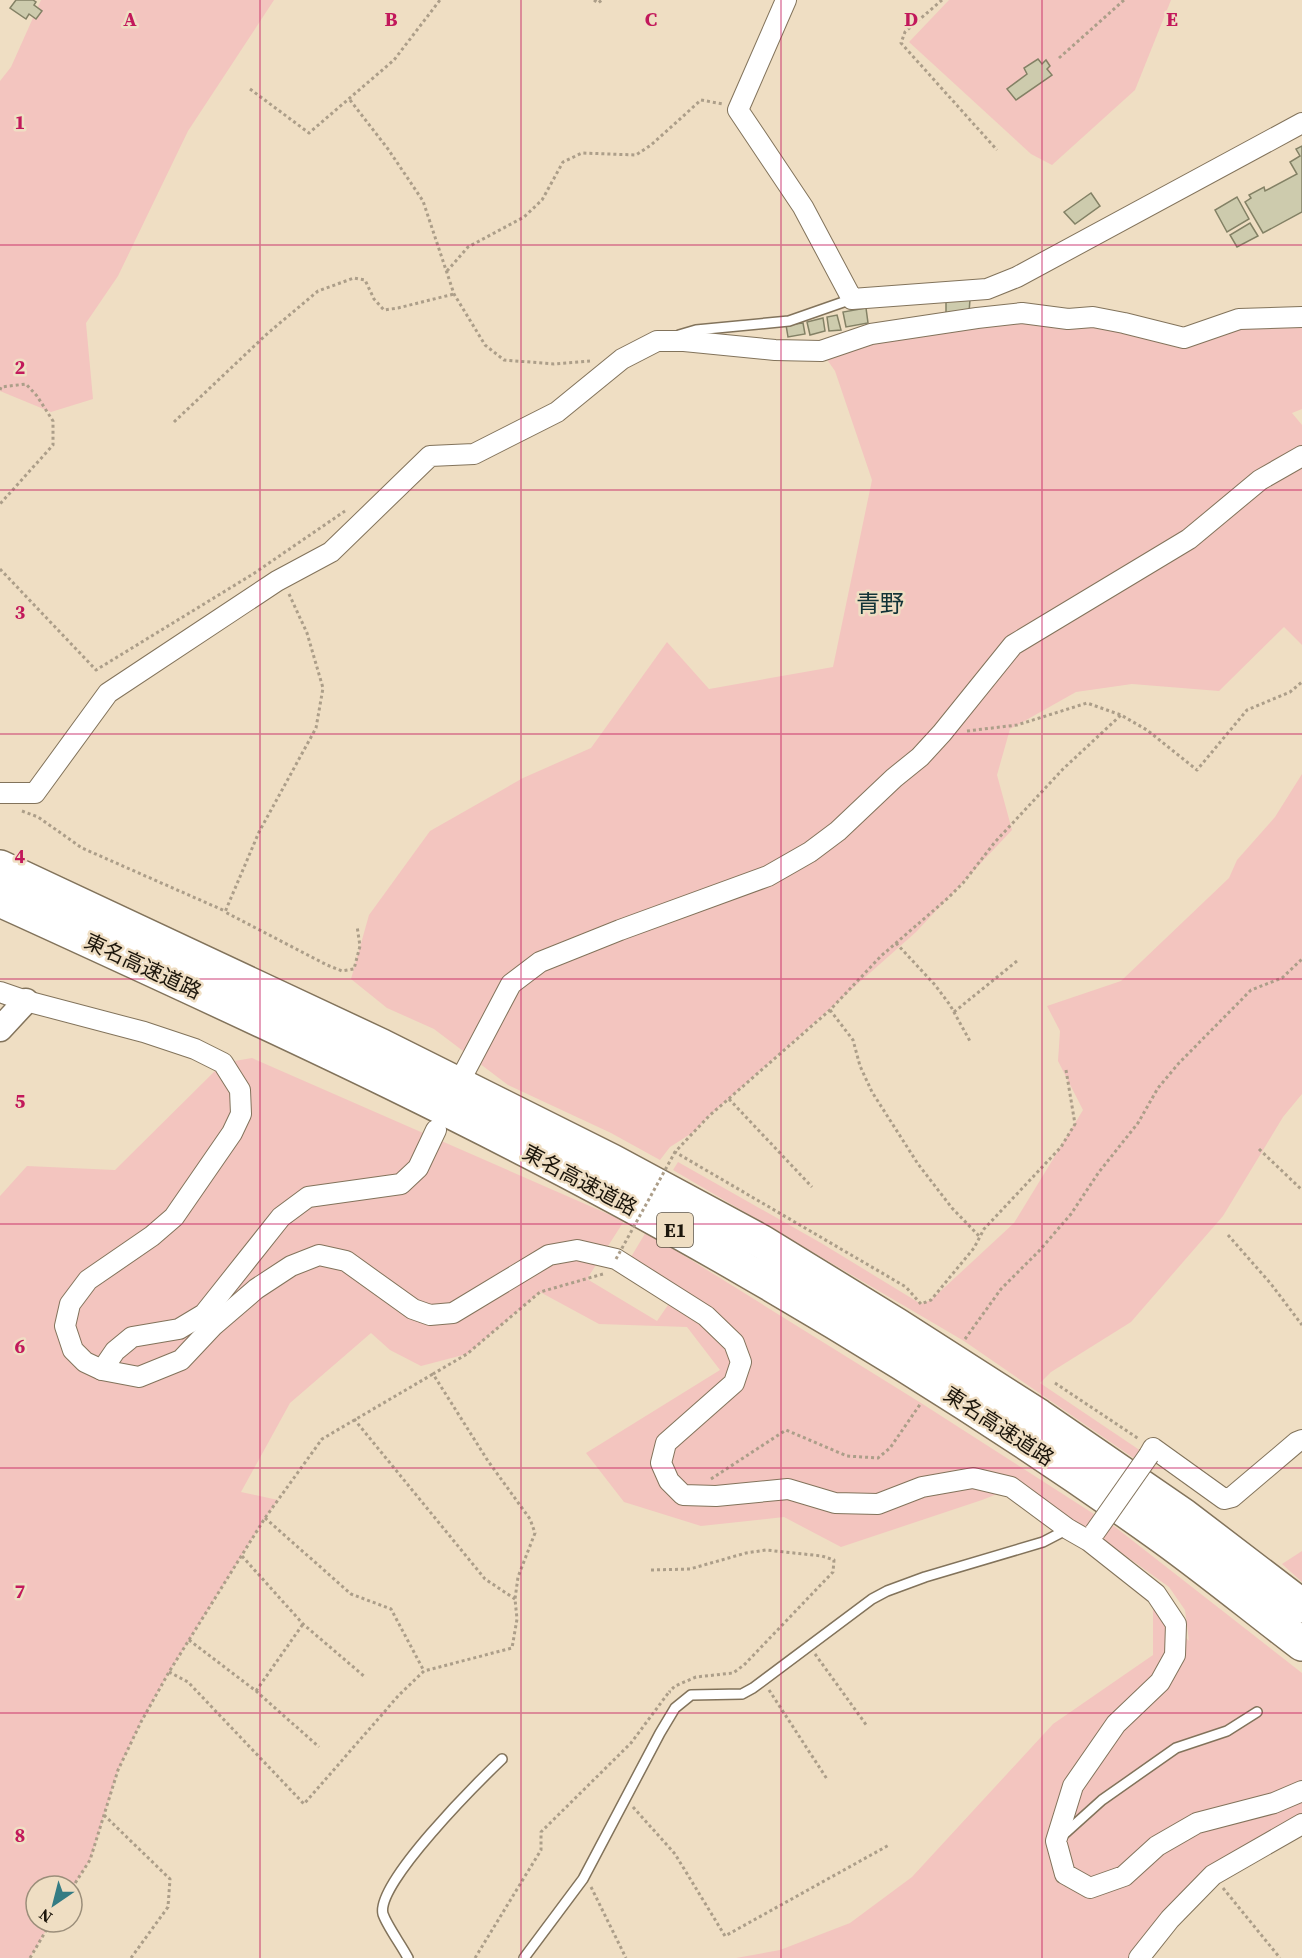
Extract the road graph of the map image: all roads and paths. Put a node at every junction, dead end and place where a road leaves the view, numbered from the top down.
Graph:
1 (440, 0) edge
2 (594, 0) edge
3 (602, 0) edge
4 (786, 0) edge
5 (942, 0) edge
6 (1124, 0) edge
7 (1059, 58) dead end
8 (250, 89) dead end
9 (350, 100) junction
10 (738, 110) junction
11 (1302, 123) edge
12 (997, 150) dead end
13 (447, 271) junction
14 (454, 294) junction
15 (852, 299) junction
16 (1302, 317) edge
17 (657, 342) junction
18 (622, 359) junction
19 (0, 390) edge
20 (174, 422) dead end
21 (1302, 456) edge
22 (0, 504) edge
23 (349, 509) dead end
24 (0, 569) edge
25 (281, 579) junction
26 (1302, 682) edge
27 (1122, 714) junction
28 (942, 733) junction
29 (0, 793) edge
30 (18, 809) dead end
31 (0, 867) edge
32 (0, 900) edge
33 (225, 912) junction
34 (357, 926) dead end
35 (896, 943) junction
36 (1302, 960) edge
37 (1017, 961) dead end
38 (0, 992) edge
39 (26, 1001) junction
40 (830, 1010) junction
41 (954, 1012) junction
42 (0, 1029) edge
43 (971, 1043) dead end
44 (1066, 1070) dead end
45 (465, 1071) dead end
46 (729, 1099) junction
47 (436, 1130) dead end
48 (1259, 1149) dead end
49 (675, 1152) junction
50 (812, 1187) dead end
51 (1302, 1190) edge
52 (1228, 1235) dead end
53 (980, 1237) junction
54 (616, 1258) junction
55 (1302, 1325) edge
56 (964, 1341) dead end
57 (102, 1370) junction
58 (433, 1374) junction
59 (1055, 1383) dead end
60 (921, 1403) dead end
61 (354, 1419) junction
62 (1302, 1440) edge
63 (1151, 1452) junction
64 (683, 1495) junction
65 (265, 1518) junction
66 (1068, 1529) junction
67 (1092, 1537) junction
68 (242, 1556) junction
69 (651, 1570) dead end
70 (515, 1599) junction
71 (1302, 1606) edge
72 (303, 1624) junction
73 (189, 1640) junction
74 (1302, 1644) edge
75 (810, 1646) junction
76 (424, 1671) junction
77 (169, 1672) junction
78 (365, 1677) dead end
79 (763, 1682) junction
80 (256, 1691) junction
81 (669, 1692) junction
82 (691, 1695) junction
83 (1257, 1712) dead end
84 (867, 1725) dead end
85 (319, 1747) dead end
86 (502, 1759) dead end
87 (827, 1779) dead end
88 (1302, 1791) edge
89 (626, 1799) junction
90 (104, 1815) junction
91 (1302, 1824) edge
92 (1056, 1841) junction
93 (888, 1845) dead end
94 (81, 1874) edge
95 (1213, 1875) junction
96 (583, 1879) junction
97 (44, 1934) edge
98 (30, 1958) edge
99 (131, 1958) edge
100 (408, 1958) edge
101 (475, 1958) edge
102 (524, 1958) edge
103 (626, 1958) edge
104 (1139, 1958) edge
105 (1280, 1958) edge

1 - 9 path
2 - 3 path
4 - 10 street
5 - 12 path
6 - 7 path
8 - 9 path
9 - 13 path
10 - 13 path
10 - 15 street
11 - 15 street
13 - 14 path
14 - 18 path
14 - 20 path
15 - 17 lane
16 - 17 street
17 - 18 street
18 - 25 street
19 - 22 path
21 - 28 street
23 - 24 path
25 - 29 street
25 - 33 path
26 - 27 path
27 - 28 path
27 - 35 path
28 - 45 street
30 - 33 path
31 - 71 highway, 東名高速道路 / E1
32 - 74 highway, 東名高速道路 / E1
33 - 34 path
35 - 40 path
35 - 41 path
36 - 56 path
37 - 41 path
38 - 39 street
39 - 42 street
39 - 57 street
40 - 46 path
40 - 53 path
41 - 43 path
44 - 53 path
46 - 49 path
46 - 50 path
47 - 57 street
48 - 51 path
49 - 53 path
49 - 54 path, bridge
52 - 55 path
54 - 57 street
54 - 58 path
54 - 64 street
58 - 61 path
58 - 70 path
59 - 63 path
60 - 64 path
61 - 65 path
61 - 70 path
62 - 63 street
63 - 67 street, bridge
64 - 66 street
65 - 68 path
65 - 76 path
66 - 67 street
66 - 75 lane
67 - 92 street
68 - 72 path
68 - 73 path
69 - 81 path
70 - 76 path
72 - 78 path
72 - 80 path
73 - 77 path
73 - 80 path
75 - 79 lane
75 - 84 path
76 - 77 path
77 - 90 path
79 - 82 lane
79 - 87 path
80 - 85 path
81 - 82 path
81 - 101 path
82 - 89 lane
83 - 92 lane
86 - 100 lane
88 - 92 street
89 - 93 path
89 - 96 lane
90 - 94 path
90 - 99 path
91 - 95 street
95 - 104 street
95 - 105 path
96 - 102 lane
96 - 103 path
97 - 98 path

